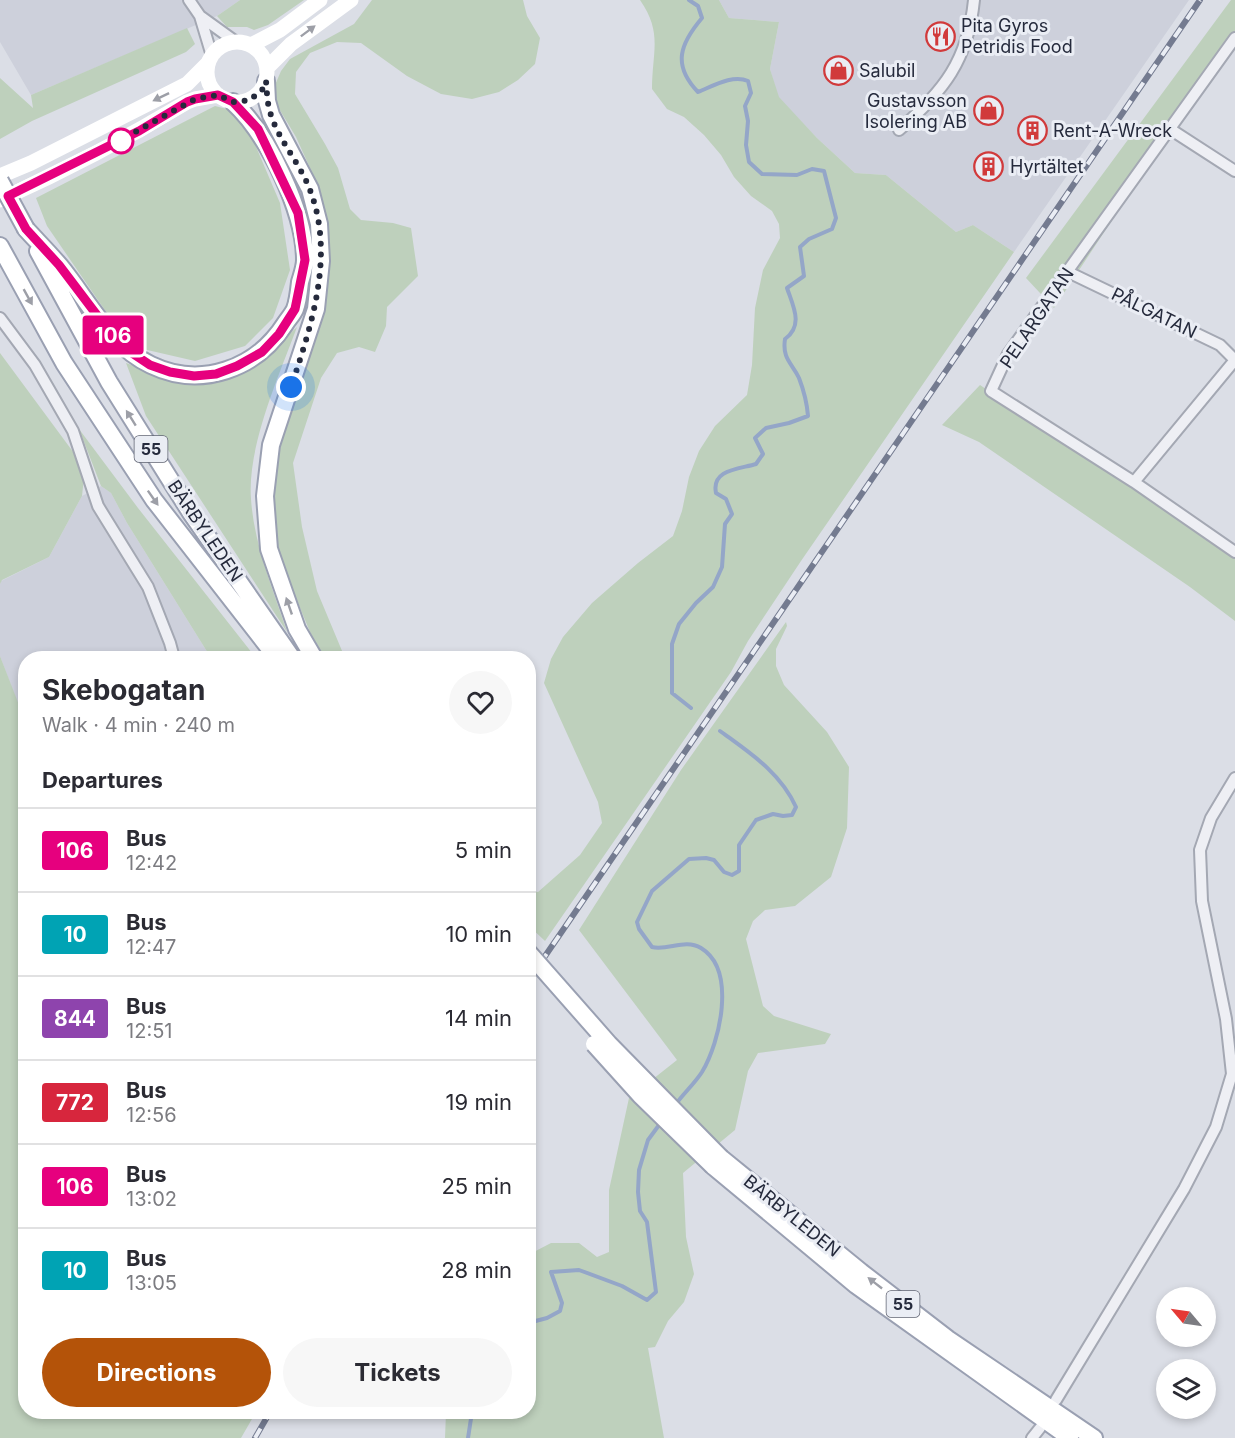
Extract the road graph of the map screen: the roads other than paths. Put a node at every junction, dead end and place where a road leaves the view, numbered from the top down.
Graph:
1 (189, 0) edge
2 (320, 0) edge
3 (351, 0) edge
4 (974, 0) edge
5 (200, 16) junction
6 (1235, 38) edge
7 (244, 44) junction
8 (210, 60) junction
9 (267, 74) junction
10 (225, 99) junction
11 (1170, 129) junction
12 (900, 130) dead end
13 (1235, 171) edge
14 (0, 176) edge
15 (0, 182) edge
16 (0, 200) edge
17 (26, 229) junction
18 (0, 246) edge
19 (1068, 272) junction
20 (0, 318) edge
21 (1235, 360) edge
22 (1134, 482) junction
23 (1235, 552) edge
24 (172, 651) edge
25 (272, 651) edge
26 (287, 651) edge
27 (310, 651) edge
28 (1235, 778) edge
29 (536, 961) edge
30 (536, 979) edge
31 (717, 1162) junction
32 (1056, 1400) dead end
33 (1040, 1428) dead end
34 (1032, 1438) edge
35 (1070, 1438) edge
36 (1094, 1438) edge

1 - 5 street
2 - 7 main road
9 -> 3 main road
4 - 12 street
5 - 7 street
5 - 8 street
6 - 11 street, PELARGATAN
7 - 8 main road
7 - 9 main road
8 - 10 main road
8 -> 14 main road
9 - 10 main road
27 -> 9 main road
10 - 16 main road
10 - 17 main road
11 - 13 street
11 - 19 street, PELARGATAN
15 - 17 main road, BÄRBYLEDEN / 55, bridge
26 -> 17 main road, BÄRBYLEDEN / 55
18 -> 25 main road, BÄRBYLEDEN / 55
19 - 21 street, PÅLGATAN
19 - 22 street, PELARGATAN
20 - 24 street
21 - 22 street
22 - 23 street, PELARGATAN
28 - 32 street
29 - 31 main road, BÄRBYLEDEN / 55, bridge
30 - 31 main road, BÄRBYLEDEN / 55, bridge
31 - 35 main road, BÄRBYLEDEN / 55
36 -> 31 main road, BÄRBYLEDEN / 55
33 - 34 street

